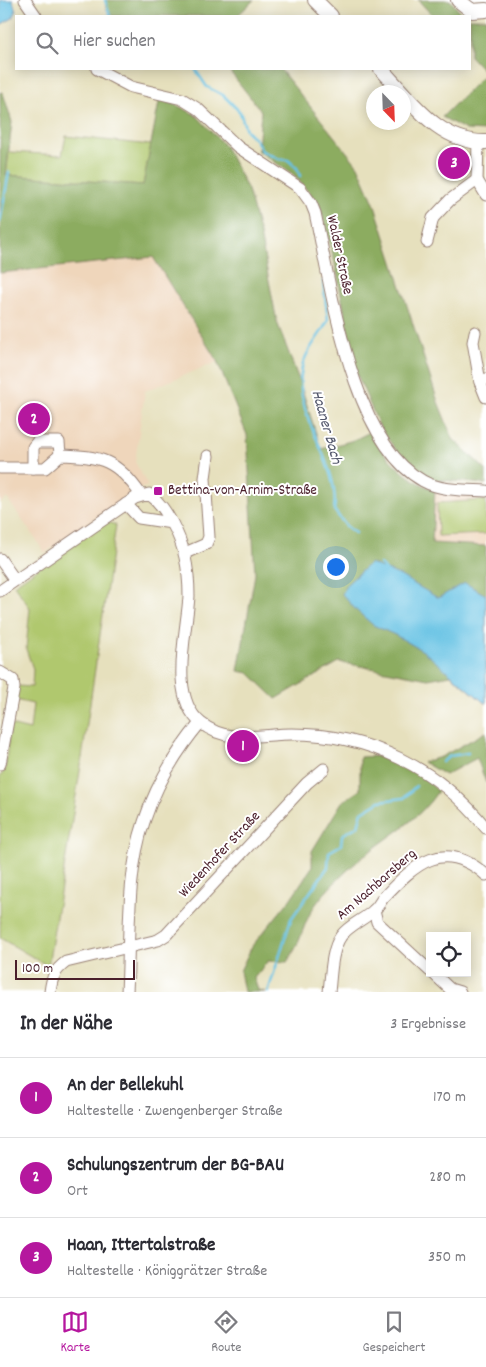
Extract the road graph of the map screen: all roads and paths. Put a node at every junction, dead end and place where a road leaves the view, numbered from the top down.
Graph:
1 (25, 0) edge
2 (315, 0) edge
3 (458, 0) edge
4 (486, 10) edge
5 (35, 15) edge
6 (329, 15) edge
7 (99, 70) edge
8 (382, 70) edge
9 (482, 142) edge
10 (477, 180) junction
11 (486, 195) edge
12 (427, 242) dead end
13 (475, 332) dead end
14 (483, 380) edge
15 (486, 397) edge
16 (60, 456) junction
17 (208, 456) dead end
18 (0, 468) edge
19 (33, 468) junction
20 (486, 492) edge
21 (141, 494) junction
22 (126, 504) junction
23 (172, 523) junction
24 (185, 553) junction
25 (0, 560) edge
26 (15, 580) junction
27 (0, 592) edge
28 (0, 672) edge
29 (200, 723) junction
30 (0, 764) edge
31 (324, 769) dead end
32 (486, 828) edge
33 (486, 875) edge
34 (374, 910) junction
35 (130, 947) junction
36 (426, 967) edge
37 (437, 977) edge
38 (453, 991) edge
39 (50, 992) edge
40 (128, 992) edge
41 (329, 992) edge

1 - 5 street
2 - 6 main road
3 - 4 main road
7 - 20 street, Walder Straße
8 - 9 main road
9 - 10 street
10 - 11 street
10 - 12 street
13 - 14 street
14 - 15 street
16 - 19 street
16 - 19 street
16 - 21 street
17 - 24 street
18 - 19 street
21 - 22 street
21 - 23 street
22 - 23 street
22 - 26 street
23 - 24 street
24 - 29 street
25 - 26 street
26 - 27 street
28 - 30 street
29 - 32 street
29 - 35 street
31 - 35 street, Wiedenhofer Straße
33 - 34 street, Am Nachbarsberg
34 - 36 street
34 - 41 street, Am Nachbarsberg
35 - 39 street, Wiedenhofer Straße
35 - 40 street
37 - 38 street

